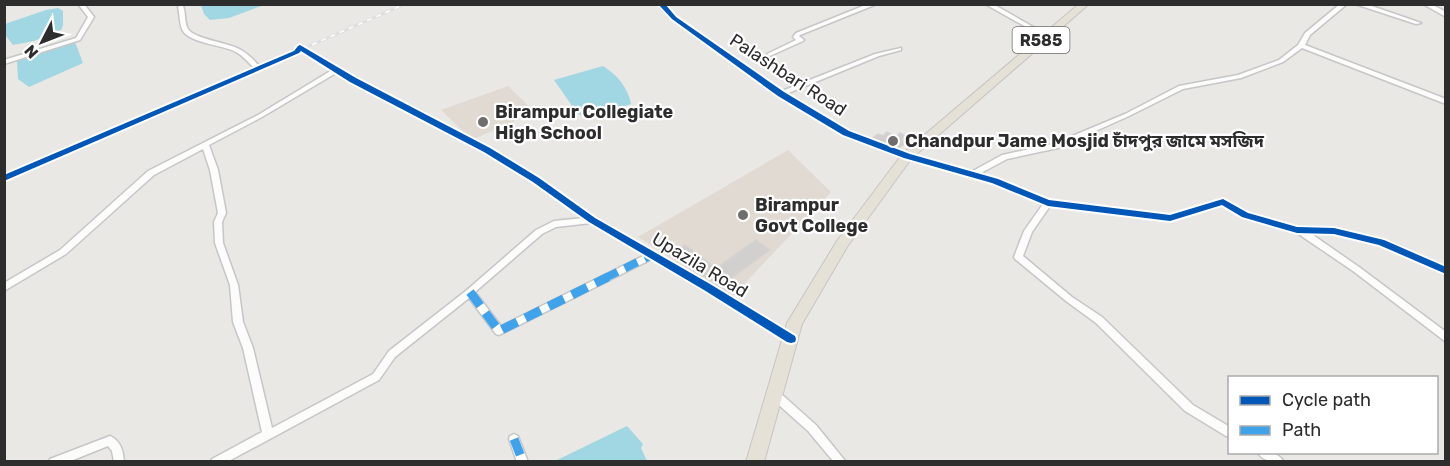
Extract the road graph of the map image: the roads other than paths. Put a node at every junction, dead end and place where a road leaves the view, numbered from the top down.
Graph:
1 (81, 4) edge
2 (661, 4) edge
3 (874, 4) edge
4 (988, 4) edge
5 (1085, 4) edge
6 (1344, 4) edge
7 (1358, 4) edge
8 (1426, 4) edge
9 (181, 7) dead end
10 (1446, 15) edge
11 (1418, 23) dead end
12 (1046, 36) junction
13 (1302, 46) junction
14 (899, 49) dead end
15 (770, 54) dead end
16 (4, 62) edge
17 (258, 68) junction
18 (336, 70) junction
19 (781, 94) junction
20 (1446, 102) edge
21 (206, 146) junction
22 (907, 156) junction
23 (973, 174) junction
24 (4, 178) edge
25 (1048, 203) junction
26 (592, 220) junction
27 (1297, 230) junction
28 (652, 255) junction
29 (1446, 271) edge
30 (4, 288) edge
31 (470, 292) junction
32 (1446, 338) edge
33 (791, 339) junction
34 (775, 395) junction
35 (1228, 432) edge
36 (268, 434) junction
37 (514, 439) dead end
38 (1264, 454) edge
39 (54, 462) edge
40 (118, 462) edge
41 (216, 462) edge
42 (523, 462) edge
43 (754, 462) edge
44 (842, 462) edge
45 (1279, 462) edge

1 - 16 street
2 - 19 street, Palashbari Road
3 - 15 street
4 - 12 street
5 - 12 main road, R585
6 - 13 street
7 - 11 street
8 - 10 street
9 - 17 street
12 - 22 main road, R585
13 - 20 street
13 - 23 street
14 - 19 street
17 - 18 street, Upazila Road
17 - 24 street
18 - 21 street
18 - 26 street, Upazila Road
19 - 22 street, Palashbari Road
21 - 30 street
21 - 36 street
22 - 23 street, Palashbari Road
22 - 33 main road, R585
23 - 25 street, Palashbari Road
25 - 27 street, Palashbari Road
25 - 35 street
26 - 28 street, Upazila Road
26 - 31 street
27 - 29 street
27 - 32 street
28 - 31 street
28 - 33 street, Upazila Road
31 - 36 street
33 - 34 main road, R585
34 - 43 main road, R585
34 - 44 street
36 - 41 street
37 - 42 street
38 - 45 street
39 - 40 street

